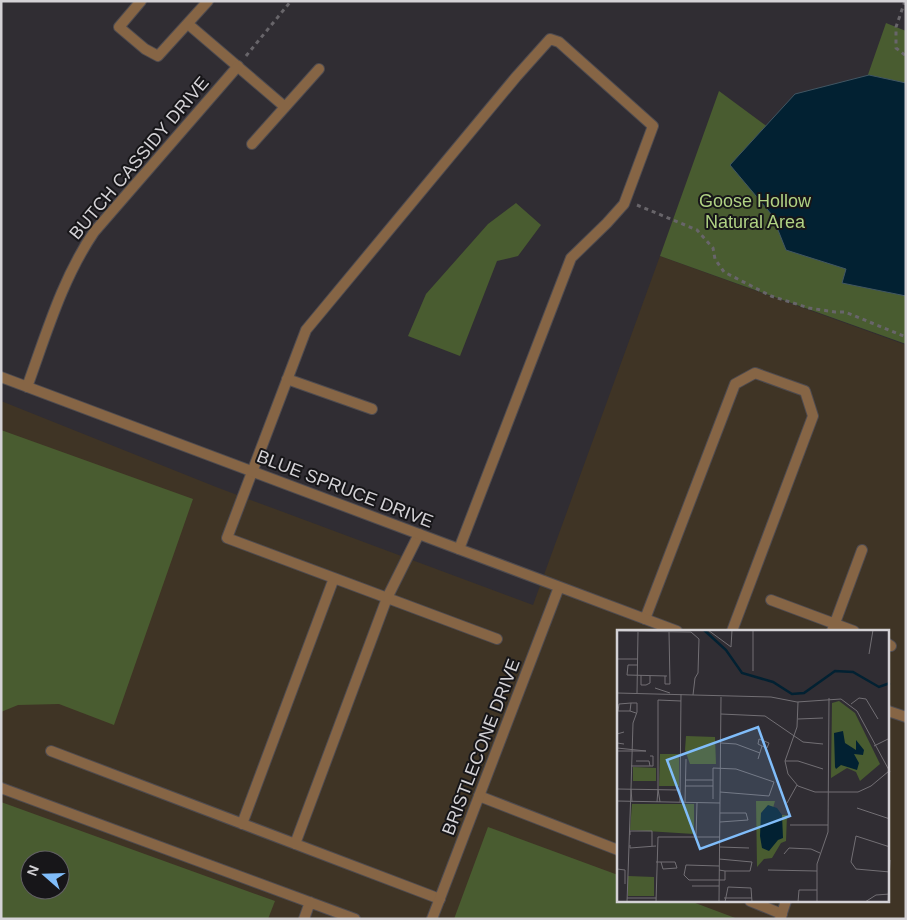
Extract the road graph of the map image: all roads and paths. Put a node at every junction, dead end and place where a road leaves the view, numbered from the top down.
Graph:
1 (141, 1) edge
2 (208, 1) edge
3 (290, 1) edge
4 (905, 1) edge
5 (188, 24) junction
6 (906, 56) edge
7 (238, 66) junction
8 (319, 69) dead end
9 (285, 107) junction
10 (252, 144) dead end
11 (637, 205) dead end
12 (906, 337) edge
13 (1, 377) edge
14 (287, 379) junction
15 (28, 387) junction
16 (372, 409) dead end
17 (252, 471) junction
18 (419, 534) junction
19 (459, 549) junction
20 (862, 550) dead end
21 (334, 578) junction
22 (559, 587) junction
23 (387, 598) junction
24 (771, 600) dead end
25 (645, 619) junction
26 (834, 628) edge
27 (674, 630) edge
28 (732, 630) edge
29 (847, 630) edge
30 (497, 639) dead end
31 (890, 712) edge
32 (906, 717) edge
33 (51, 751) dead end
34 (1, 788) edge
35 (479, 796) junction
36 (242, 824) junction
37 (295, 844) junction
38 (617, 850) edge
39 (440, 899) junction
40 (310, 902) junction
41 (752, 902) edge
42 (786, 902) edge
43 (781, 916) edge
44 (304, 919) edge
45 (355, 919) edge
46 (432, 919) edge

1 - 5 street
2 - 5 street
3 - 7 path
4 - 6 path
5 - 7 street
7 - 9 street
7 - 15 street, BUTCH CASSIDY DRIVE
8 - 9 street
9 - 10 street
11 - 12 path
13 - 15 street, BLUE SPRUCE DRIVE
14 - 16 street
14 - 17 street
14 - 19 street
15 - 17 street, BLUE SPRUCE DRIVE
17 - 18 street, BLUE SPRUCE DRIVE
17 - 21 street
18 - 19 street, BLUE SPRUCE DRIVE
18 - 23 street
19 - 22 street, BLUE SPRUCE DRIVE
20 - 26 street
21 - 23 street
21 - 36 street
22 - 25 street, BLUE SPRUCE DRIVE
22 - 35 street, BRISTLECONE DRIVE
23 - 30 street
23 - 37 street
24 - 26 street
25 - 27 street, BLUE SPRUCE DRIVE
25 - 28 street
26 - 29 street
31 - 32 street
33 - 36 street
34 - 40 street
35 - 38 street
35 - 39 street, BRISTLECONE DRIVE
36 - 37 street
37 - 39 street
39 - 46 street, BRISTLECONE DRIVE
40 - 44 street
40 - 45 street
41 - 43 street
42 - 43 street

